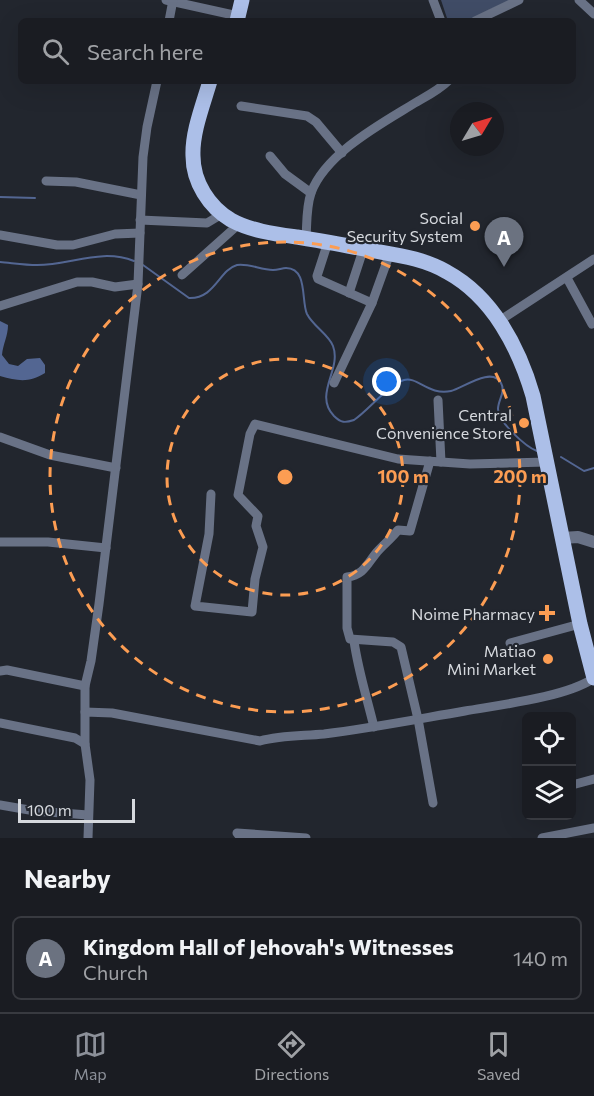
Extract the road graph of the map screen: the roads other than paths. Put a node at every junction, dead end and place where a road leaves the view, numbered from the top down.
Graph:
1 (170, 0) edge
2 (242, 0) edge
3 (434, 0) edge
4 (519, 0) edge
5 (579, 0) edge
6 (232, 14) edge
7 (594, 14) edge
8 (169, 18) edge
9 (440, 18) edge
10 (481, 18) edge
11 (156, 84) edge
12 (209, 84) edge
13 (219, 84) edge
14 (443, 84) edge
15 (241, 106) dead end
16 (342, 153) junction
17 (270, 156) dead end
18 (46, 181) dead end
19 (311, 193) junction
20 (141, 195) junction
21 (222, 214) junction
22 (140, 220) junction
23 (239, 224) junction
24 (140, 233) junction
25 (306, 234) junction
26 (0, 235) edge
27 (328, 243) junction
28 (365, 245) junction
29 (390, 254) junction
30 (594, 260) edge
31 (446, 266) junction
32 (182, 275) dead end
33 (567, 278) junction
34 (138, 284) junction
35 (349, 293) junction
36 (372, 303) junction
37 (0, 306) edge
38 (503, 319) junction
39 (593, 325) edge
40 (334, 383) dead end
41 (438, 400) dead end
42 (0, 437) edge
43 (430, 461) junction
44 (441, 462) junction
45 (547, 462) junction
46 (116, 468) junction
47 (211, 494) dead end
48 (566, 537) junction
49 (0, 542) edge
50 (594, 542) edge
51 (106, 548) junction
52 (580, 624) junction
53 (354, 640) junction
54 (510, 643) dead end
55 (594, 646) edge
56 (0, 671) edge
57 (594, 678) edge
58 (84, 686) junction
59 (85, 712) junction
60 (418, 719) junction
61 (0, 723) edge
62 (374, 727) junction
63 (85, 744) junction
64 (594, 779) edge
65 (576, 784) edge
66 (433, 803) dead end
67 (0, 805) edge
68 (88, 815) junction
69 (594, 828) edge
70 (88, 838) edge
71 (241, 838) edge
72 (306, 838) edge
73 (542, 838) edge

1 - 6 street
1 - 8 street
2 - 6 main road
3 - 9 street
4 - 10 street
5 - 7 street
11 - 20 street
12 - 21 main road
13 - 25 main road
14 - 16 street
15 - 16 street
16 - 19 street
17 - 19 street
18 - 20 street
19 - 25 street
20 - 22 street
21 - 22 street
21 - 23 main road
22 - 24 street
23 - 25 main road
23 - 32 street
24 - 26 street
24 - 34 street
25 - 27 main road
25 - 28 main road
27 - 28 main road
27 - 35 street
28 - 29 main road
28 - 31 main road
28 - 35 street
29 - 31 main road
29 - 36 street
30 - 33 street
31 - 38 main road
33 - 38 street
33 - 39 street
34 - 37 street
34 - 46 street
35 - 36 street
36 - 40 street
38 - 45 main road
38 - 48 main road
41 - 44 street
42 - 46 street
43 - 44 street
43 - 47 street
43 - 53 street
44 - 45 street
45 - 48 main road
46 - 51 street
48 - 50 street
48 - 52 main road
48 - 55 main road
49 - 51 street
51 - 58 street
52 - 54 street
52 - 57 main road
53 - 60 street
53 - 62 street
56 - 58 street
57 - 60 street
58 - 59 street
59 - 62 street
59 - 63 street
60 - 62 street
60 - 66 street
61 - 63 street
63 - 68 street
64 - 65 street
67 - 68 street
68 - 70 street
69 - 73 street
71 - 72 street

